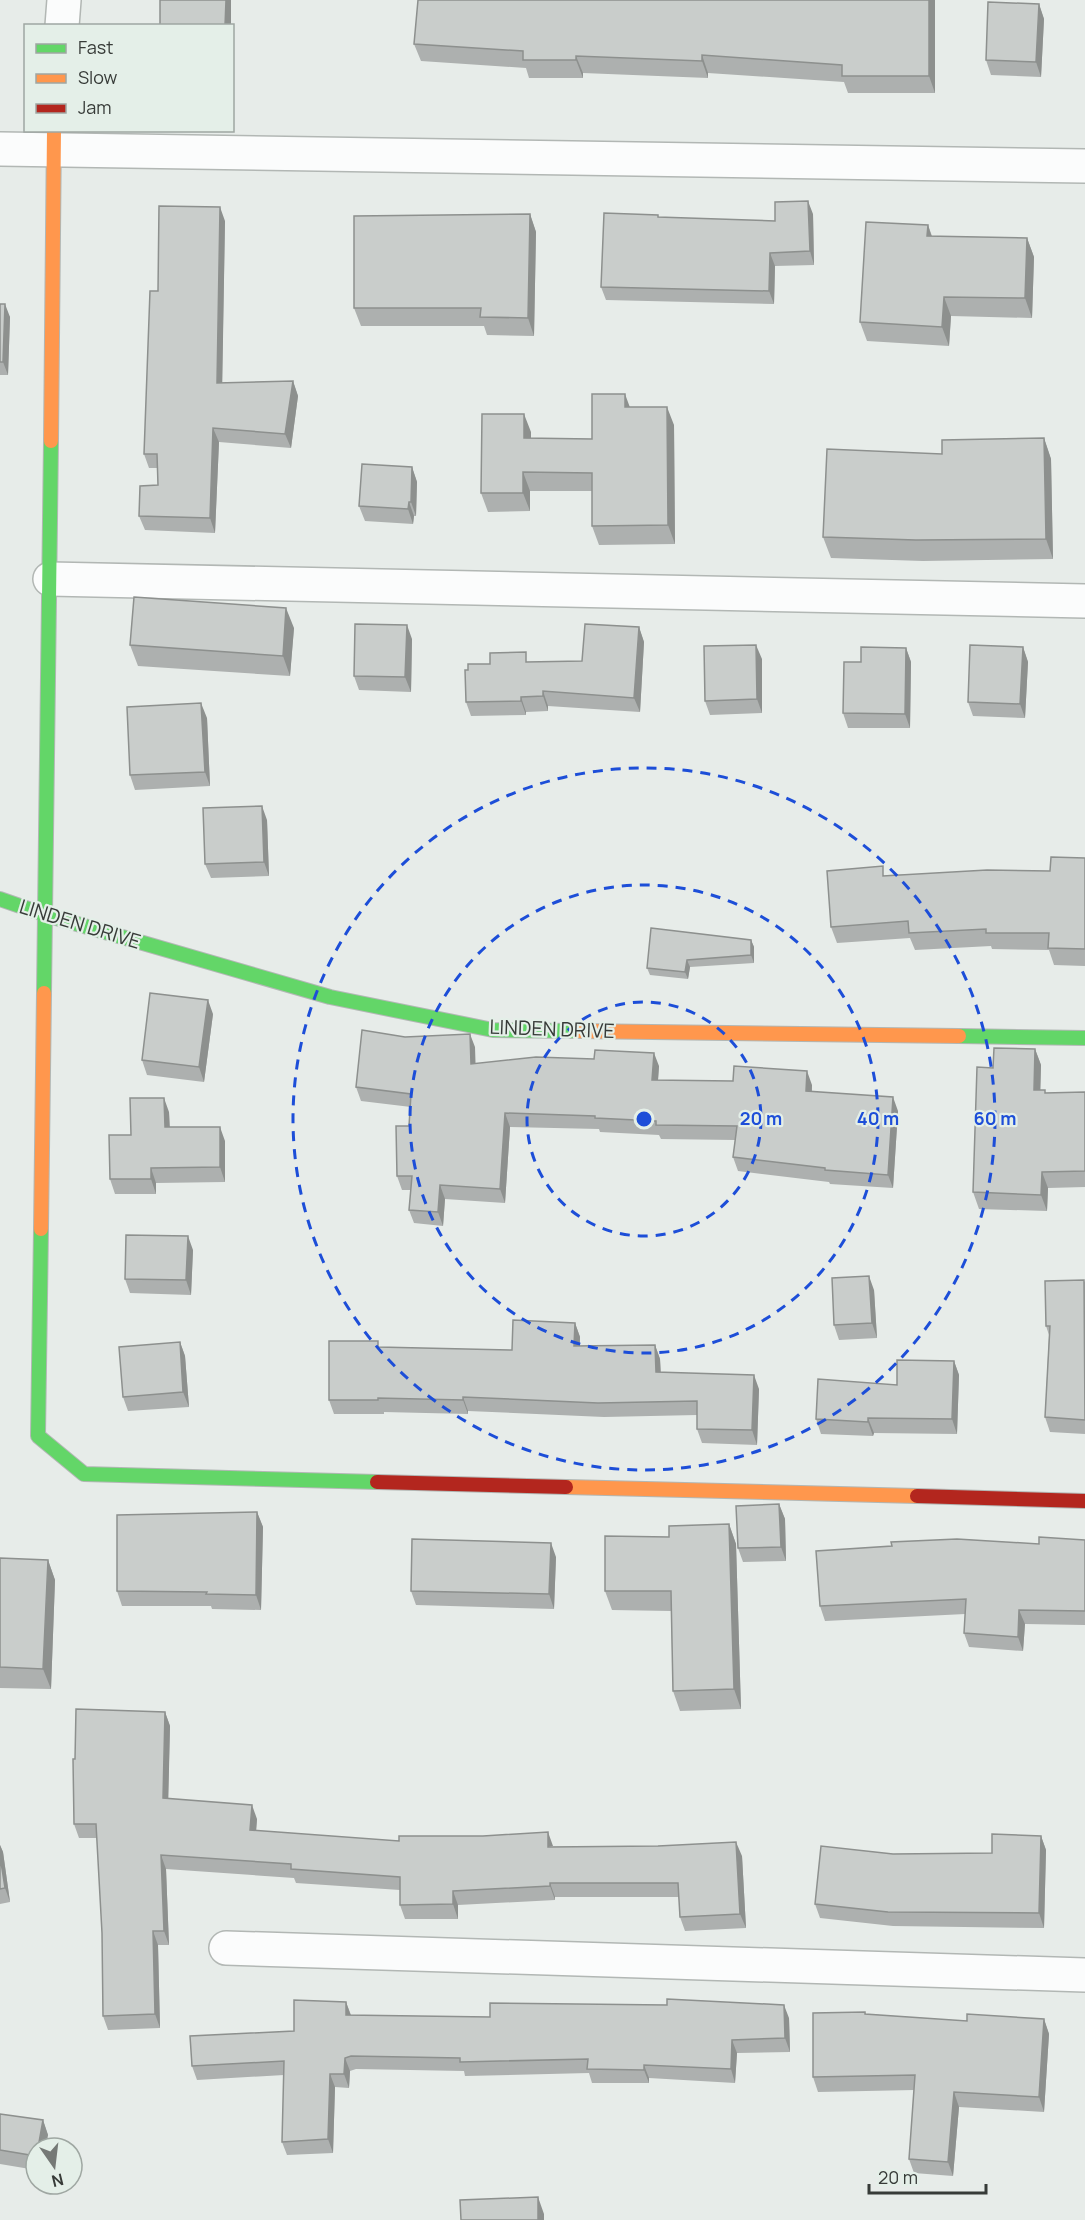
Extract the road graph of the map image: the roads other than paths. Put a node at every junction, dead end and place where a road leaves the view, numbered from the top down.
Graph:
1 (64, 0) edge
2 (62, 24) edge
3 (53, 141) edge
4 (0, 149) edge
5 (1085, 166) edge
6 (50, 579) junction
7 (1085, 601) edge
8 (0, 899) edge
9 (46, 915) junction
10 (1085, 1038) edge
11 (1085, 1501) edge
12 (226, 1948) dead end
13 (1085, 1975) edge

1 - 2 street
3 - 4 street
3 - 5 street
3 - 6 street
6 - 7 street
6 - 9 street
8 - 9 street, LINDEN DRIVE
9 - 10 street, LINDEN DRIVE
9 - 11 street
12 - 13 street

